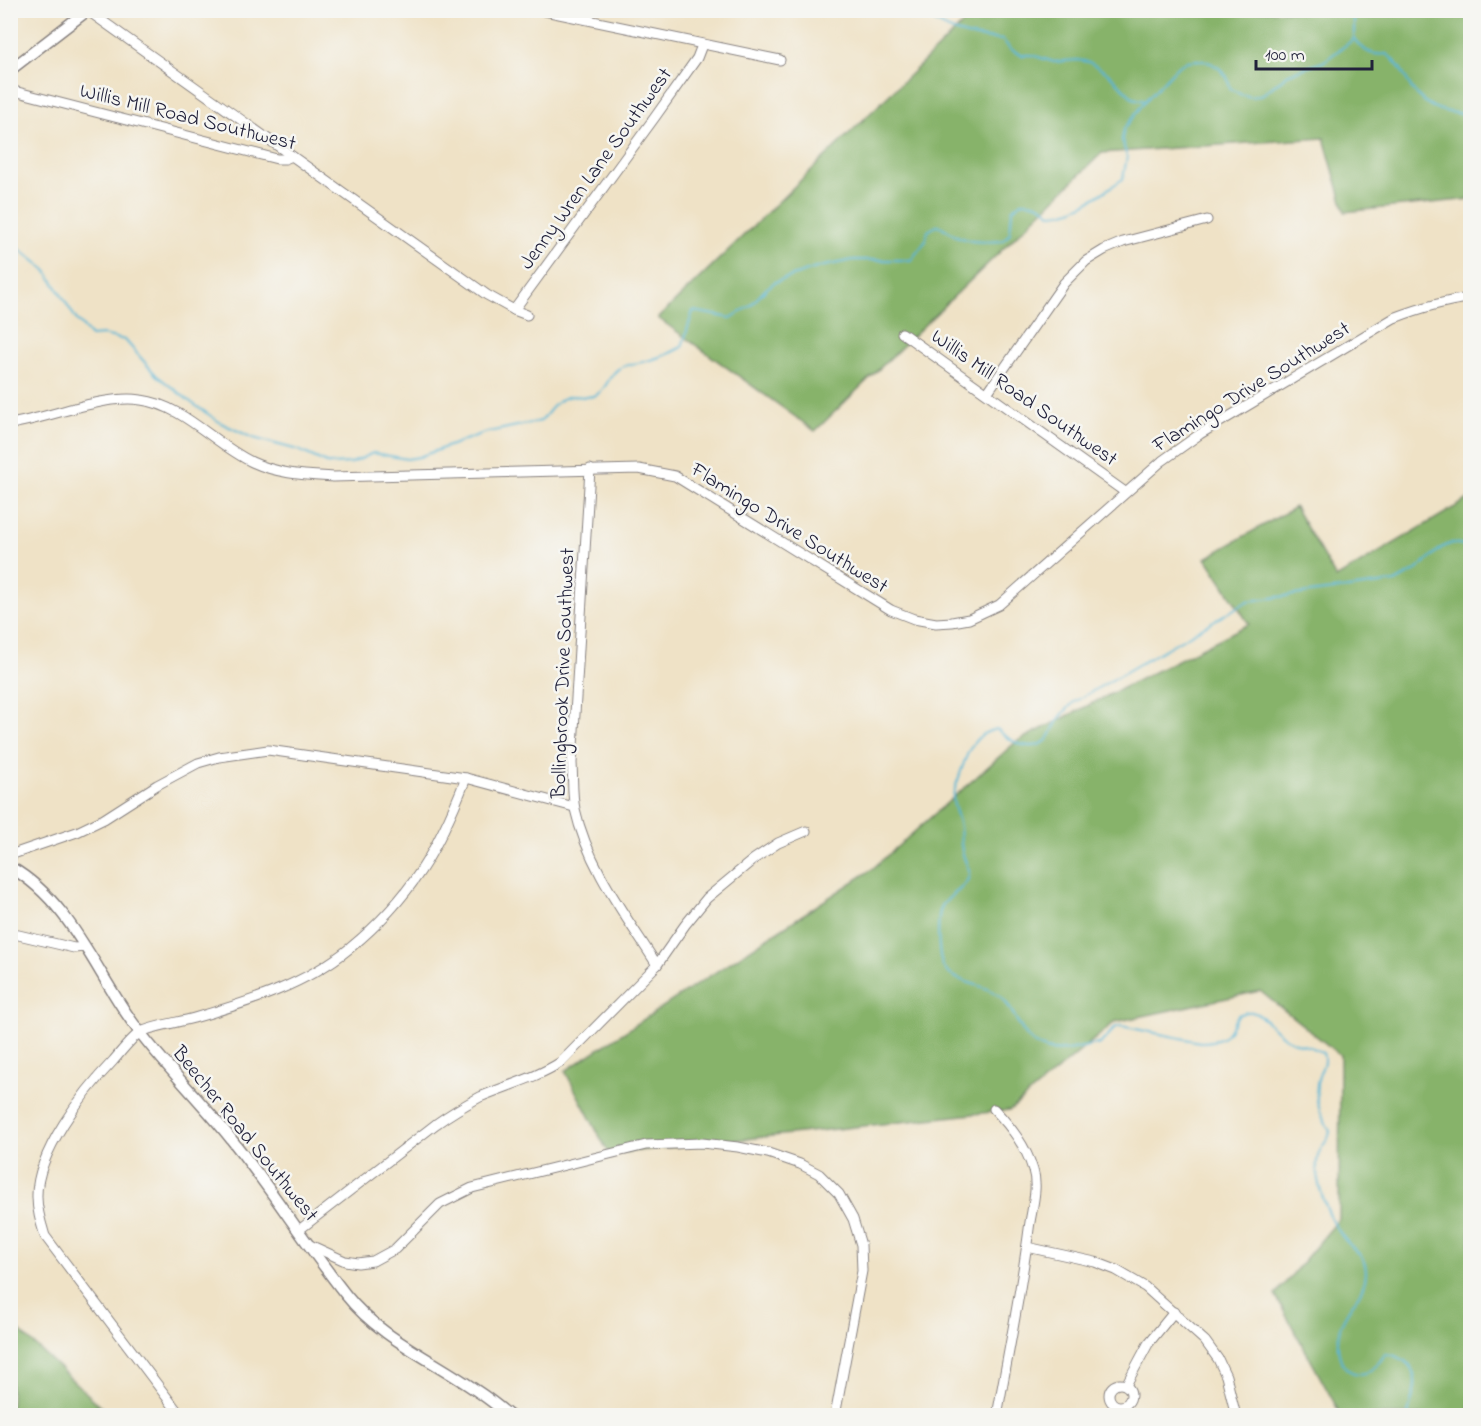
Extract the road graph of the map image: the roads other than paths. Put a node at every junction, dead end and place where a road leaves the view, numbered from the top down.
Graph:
1 (540, 10) edge
2 (87, 11) edge
3 (702, 45) junction
4 (780, 60) dead end
5 (10, 70) edge
6 (10, 90) edge
7 (292, 156) junction
8 (1207, 220) dead end
9 (1470, 298) edge
10 (514, 310) junction
11 (527, 315) dead end
12 (903, 333) dead end
13 (987, 393) junction
14 (10, 424) edge
15 (590, 469) junction
16 (1125, 492) junction
17 (466, 778) junction
18 (574, 807) junction
19 (806, 831) dead end
20 (10, 855) edge
21 (10, 867) edge
22 (10, 933) edge
23 (85, 947) junction
24 (657, 965) junction
25 (140, 1032) junction
26 (994, 1109) dead end
27 (299, 1230) junction
28 (310, 1245) junction
29 (1027, 1247) junction
30 (1174, 1312) junction
31 (1126, 1385) dead end
32 (181, 1416) edge
33 (510, 1416) edge
34 (836, 1416) edge
35 (997, 1416) edge
36 (1236, 1416) edge

1 - 3 street
2 - 5 street
2 - 7 street
3 - 4 street
3 - 10 street, Jenny Wren Lane Southwest
6 - 7 street, Willis Mill Road Southwest
7 - 10 street, Willis Mill Road Southwest
8 - 13 street
9 - 16 street, Flamingo Drive Southwest
10 - 11 street, Willis Mill Road Southwest
12 - 13 street, Willis Mill Road Southwest
13 - 16 street, Willis Mill Road Southwest
14 - 15 street, Flamingo Drive Southwest
15 - 16 street, Flamingo Drive Southwest
15 - 18 street, Bollingbrook Drive Southwest
17 - 18 street
17 - 20 street
17 - 25 street
18 - 24 street, Bollingbrook Drive Southwest
19 - 24 street
21 - 23 street, Beecher Road Southwest
22 - 23 street
23 - 25 street, Beecher Road Southwest
24 - 27 street
25 - 27 street, Beecher Road Southwest
25 - 32 street
26 - 29 street
27 - 28 street, Beecher Road Southwest
28 - 33 street, Beecher Road Southwest
28 - 34 street
29 - 30 street
29 - 35 street
30 - 31 street
30 - 36 street

